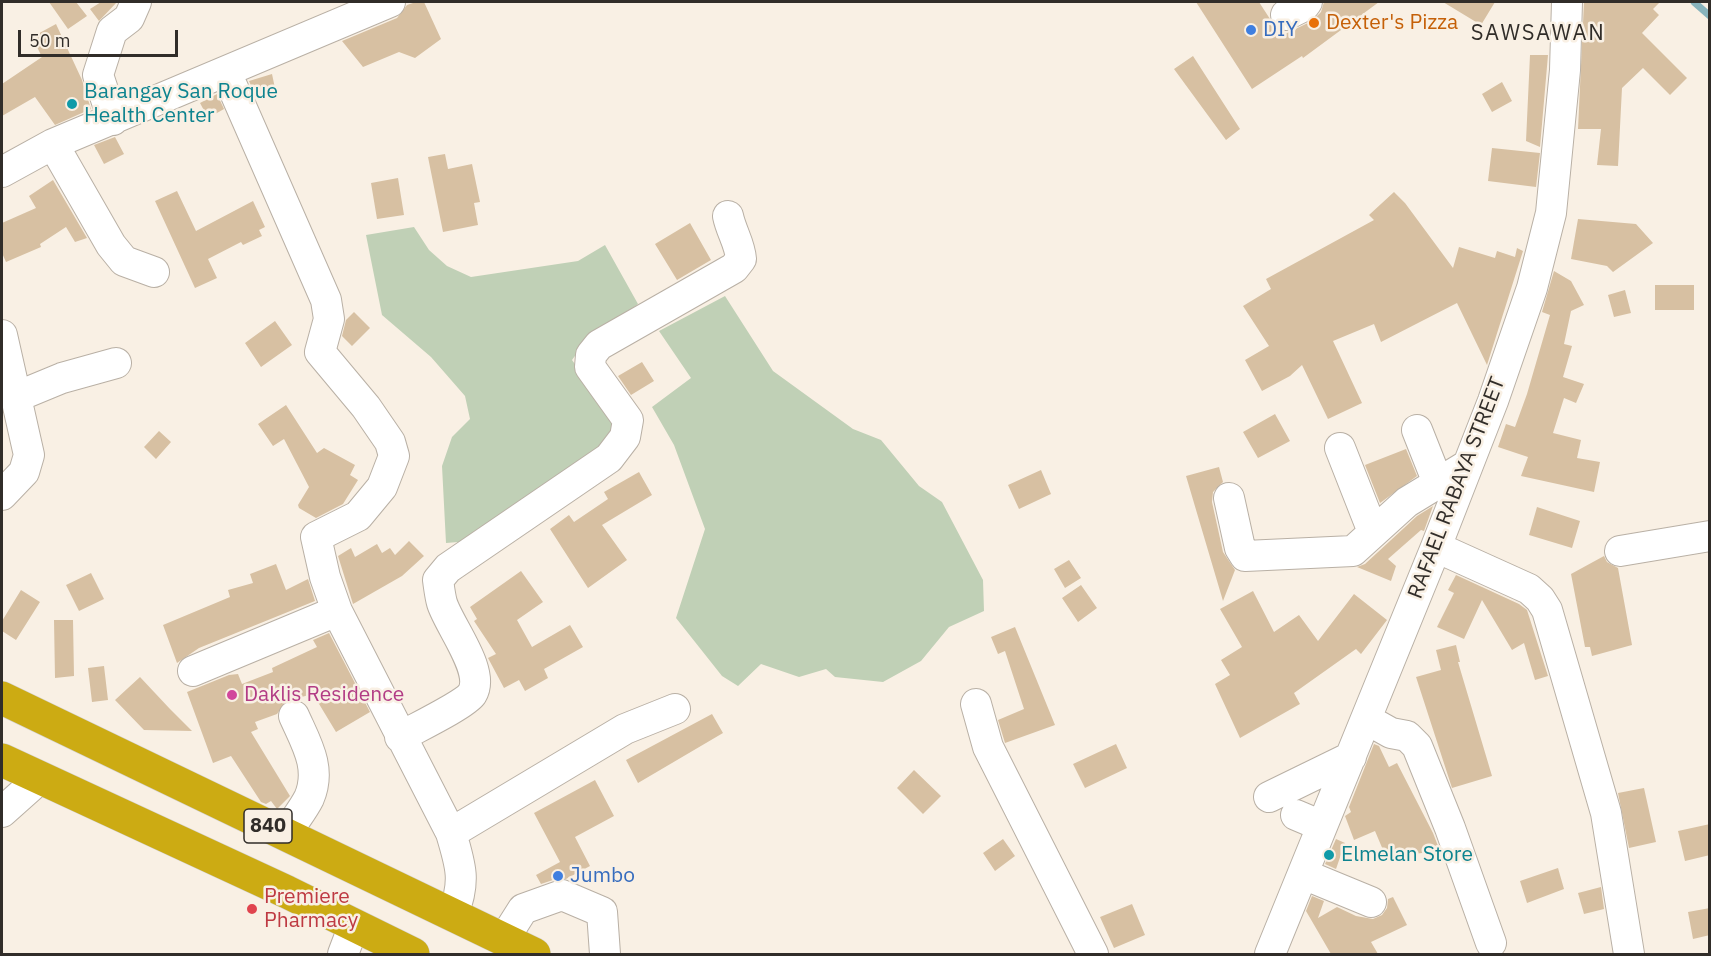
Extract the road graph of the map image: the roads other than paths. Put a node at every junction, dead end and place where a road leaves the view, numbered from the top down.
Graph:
1 (136, 2) edge
2 (390, 2) edge
3 (1567, 2) edge
4 (226, 72) junction
5 (113, 120) junction
6 (53, 144) junction
7 (2, 172) edge
8 (728, 216) dead end
9 (154, 272) dead end
10 (2, 335) edge
11 (116, 363) dead end
12 (16, 397) junction
13 (1417, 430) dead end
14 (1340, 448) dead end
15 (1466, 466) junction
16 (1438, 483) junction
17 (2, 495) edge
18 (1229, 498) dead end
19 (1373, 532) junction
20 (1710, 536) edge
21 (1436, 547) junction
22 (1620, 551) dead end
23 (337, 610) junction
24 (193, 671) dead end
25 (2, 698) edge
26 (976, 704) dead end
27 (675, 709) dead end
28 (294, 716) dead end
29 (1366, 719) junction
30 (400, 737) junction
31 (1351, 756) junction
32 (2, 760) edge
33 (39, 779) junction
34 (1269, 797) dead end
35 (2, 812) edge
36 (451, 833) junction
37 (286, 834) junction
38 (1303, 874) junction
39 (1371, 902) dead end
40 (453, 914) junction
41 (504, 939) junction
42 (348, 940) edge
43 (1491, 943) dead end
44 (413, 954) edge
45 (534, 954) edge
46 (605, 954) edge
47 (1093, 954) edge
48 (1270, 954) edge
49 (1629, 954) edge

1 - 5 street
2 - 4 street
3 - 15 street, RAFAEL RABAYA STREET
4 - 5 street
4 - 23 street
5 - 6 street
6 - 7 street
6 - 9 street
8 - 30 street
10 - 12 street
11 - 12 street
12 - 17 street
13 - 16 street
14 - 19 street
15 - 16 street
15 - 21 street, RAFAEL RABAYA STREET
16 - 19 street
18 - 19 street
20 - 22 street
21 - 29 street, RAFAEL RABAYA STREET
21 - 49 street
23 - 24 street
23 - 30 street
25 - 37 highway, 840
26 - 47 street
27 - 36 street
28 - 37 street
29 - 31 street, RAFAEL RABAYA STREET
29 - 43 street
30 - 36 street
31 - 34 street
31 - 38 street, RAFAEL RABAYA STREET
32 - 33 highway, 840
33 - 35 street
33 - 42 highway, 840
36 - 40 street
37 - 40 highway, 840
38 - 39 street
38 - 48 street, RAFAEL RABAYA STREET
40 - 41 highway, 840
41 - 45 highway, 840
41 - 46 street
42 - 44 highway, 840

